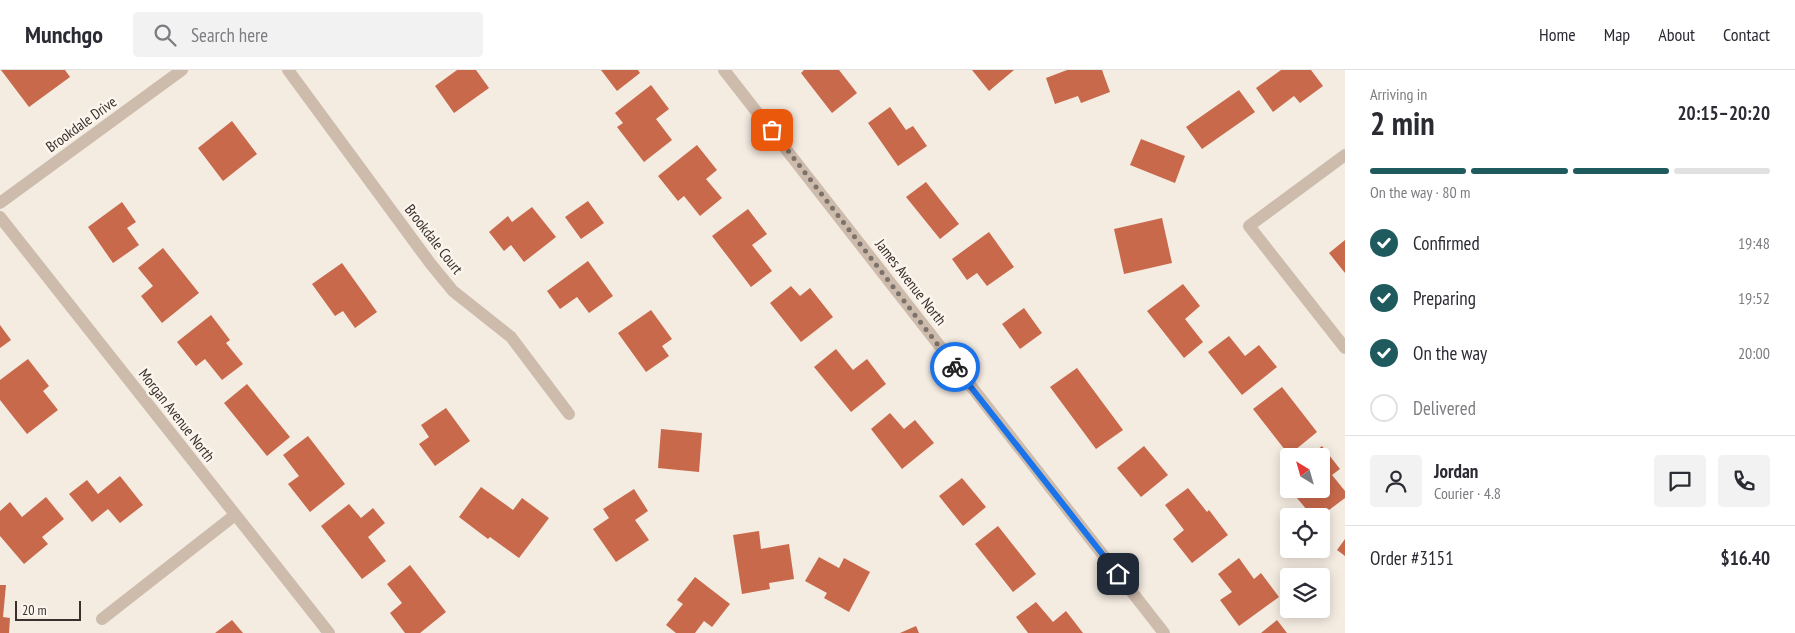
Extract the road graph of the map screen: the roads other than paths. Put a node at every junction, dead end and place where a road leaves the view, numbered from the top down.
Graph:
1 (182, 70) edge
2 (288, 70) edge
3 (724, 70) edge
4 (1345, 155) edge
5 (0, 203) edge
6 (0, 217) edge
7 (1345, 348) edge
8 (569, 414) dead end
9 (235, 515) junction
10 (102, 619) dead end
11 (329, 633) edge
12 (1164, 633) edge

1 - 5 street, Brookdale Drive
2 - 8 street, Brookdale Court
3 - 12 street, James Avenue North
4 - 7 street
6 - 9 street, Morgan Avenue North
9 - 10 street
9 - 11 street, Morgan Avenue North

